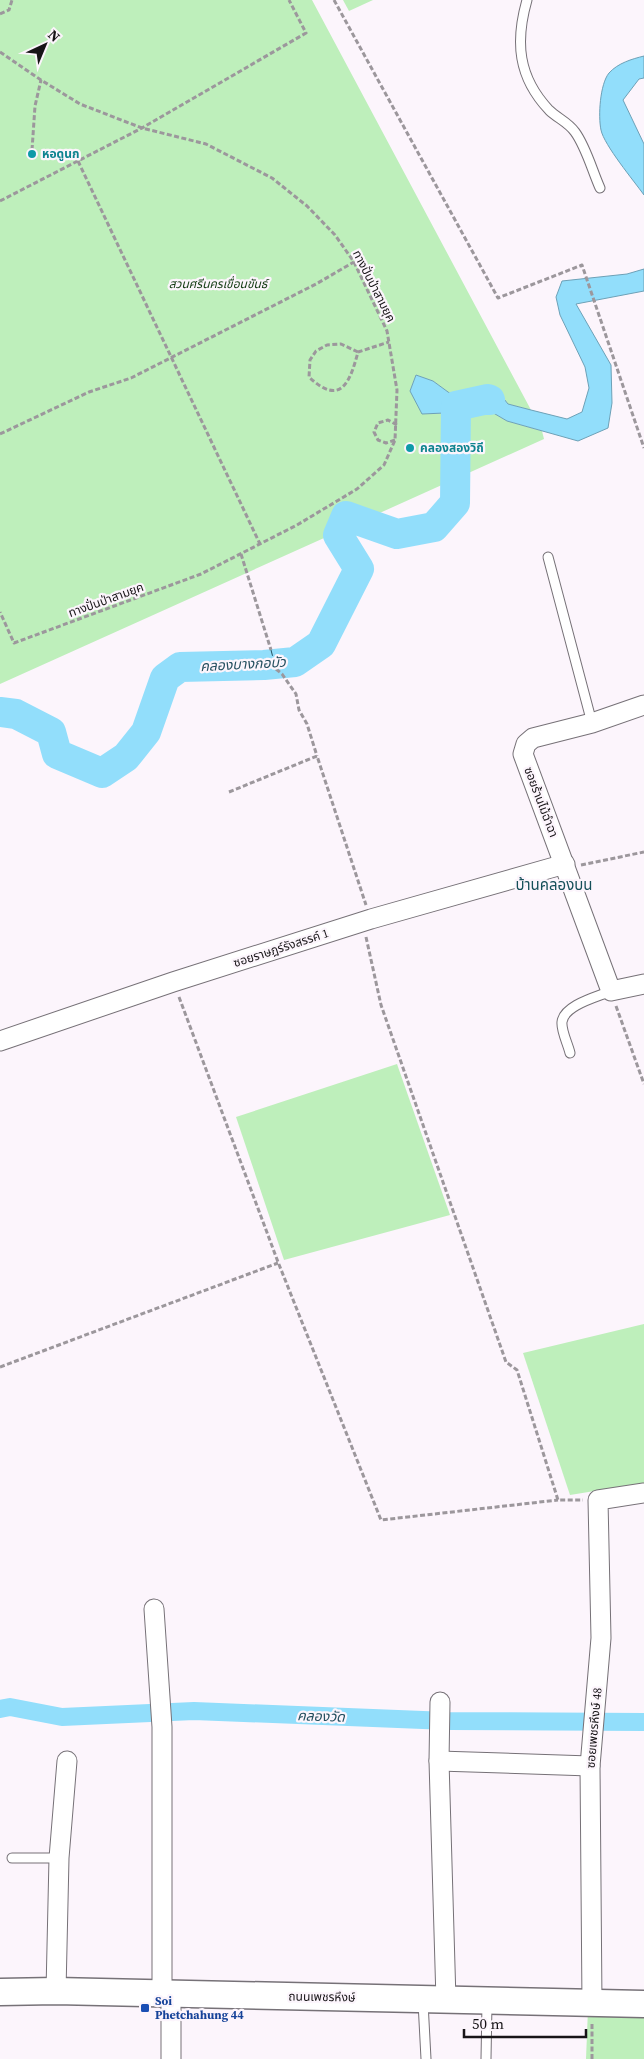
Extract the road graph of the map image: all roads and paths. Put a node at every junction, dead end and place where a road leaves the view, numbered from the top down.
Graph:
1 (12, 0) edge
2 (288, 0) edge
3 (334, 0) edge
4 (528, 0) edge
5 (0, 14) edge
6 (0, 52) edge
7 (41, 80) junction
8 (142, 128) junction
9 (32, 150) dead end
10 (78, 161) junction
11 (600, 188) dead end
12 (0, 201) edge
13 (354, 262) junction
14 (389, 342) junction
15 (358, 352) junction
16 (170, 358) junction
17 (397, 425) junction
18 (0, 434) edge
19 (395, 440) junction
20 (644, 448) edge
21 (260, 544) junction
22 (241, 554) junction
23 (548, 557) dead end
24 (0, 612) edge
25 (271, 650) dead end
26 (276, 670) dead end
27 (644, 705) edge
28 (592, 723) junction
29 (317, 756) junction
30 (230, 792) dead end
31 (644, 852) edge
32 (565, 866) junction
33 (367, 920) junction
34 (173, 982) junction
35 (644, 984) edge
36 (611, 991) junction
37 (0, 1041) edge
38 (570, 1053) dead end
39 (644, 1084) edge
40 (278, 1262) junction
41 (0, 1367) edge
42 (644, 1494) edge
43 (558, 1500) junction
44 (598, 1500) junction
45 (154, 1609) dead end
46 (440, 1702) dead end
47 (439, 1758) junction
48 (67, 1761) dead end
49 (590, 1766) junction
50 (12, 1858) dead end
51 (59, 1858) junction
52 (56, 1991) junction
53 (0, 1992) edge
54 (166, 1994) junction
55 (435, 2000) junction
56 (487, 2001) junction
57 (592, 2003) junction
58 (644, 2004) edge
59 (170, 2059) edge
60 (426, 2059) edge
61 (486, 2059) edge
62 (592, 2059) edge

1 - 5 path
2 - 8 path
3 - 20 path
4 - 11 lane
6 - 7 path, ทางปั่นป่าสามยุค
7 - 8 path, ทางปั่นป่าสามยุค
7 - 9 path
8 - 10 path
8 - 13 path, ทางปั่นป่าสามยุค
10 - 12 path
10 - 16 path
13 - 14 path, ทางปั่นป่าสามยุค
13 - 16 path
14 - 15 path
14 - 17 path, ทางปั่นป่าสามยุค
15 - 15 path
16 - 18 path
16 - 21 path
17 - 19 path, ทางปั่นป่าสามยุค
17 - 19 path
19 - 21 path, ทางปั่นป่าสามยุค
21 - 22 path, ทางปั่นป่าสามยุค
22 - 24 path, ทางปั่นป่าสามยุค
22 - 25 path
23 - 28 lane
26 - 29 path
27 - 28 street, ซอยร้านไม้ฉำฉา
28 - 32 street, ซอยร้านไม้ฉำฉา
29 - 30 path
29 - 33 path
31 - 32 path
32 - 33 street, ซอยราษฎร์รังสรรค์ 1
32 - 36 street
33 - 34 street, ซอยราษฎร์รังสรรค์ 1
33 - 43 path
34 - 37 street, ซอยราษฎร์รังสรรค์ 1
34 - 40 path
35 - 36 street
36 - 38 lane
36 - 39 path
40 - 41 path
40 - 43 path
42 - 44 street
43 - 44 path
44 - 49 street, ซอยเพชรหึงษ์ 48
45 - 54 street
46 - 47 street
47 - 49 street
47 - 55 street
48 - 51 street
49 - 57 street, ซอยเพชรหึงษ์ 48
50 - 51 lane
51 - 52 street
52 - 53 main road, ถนนเพชรหึงษ์
52 - 54 main road, ถนนเพชรหึงษ์
54 - 55 main road, ถนนเพชรหึงษ์
54 - 59 street
55 - 56 main road, ถนนเพชรหึงษ์
55 - 60 lane
56 - 57 main road, ถนนเพชรหึงษ์
56 - 61 lane
57 - 58 main road, ถนนเพชรหึงษ์
57 - 62 path

